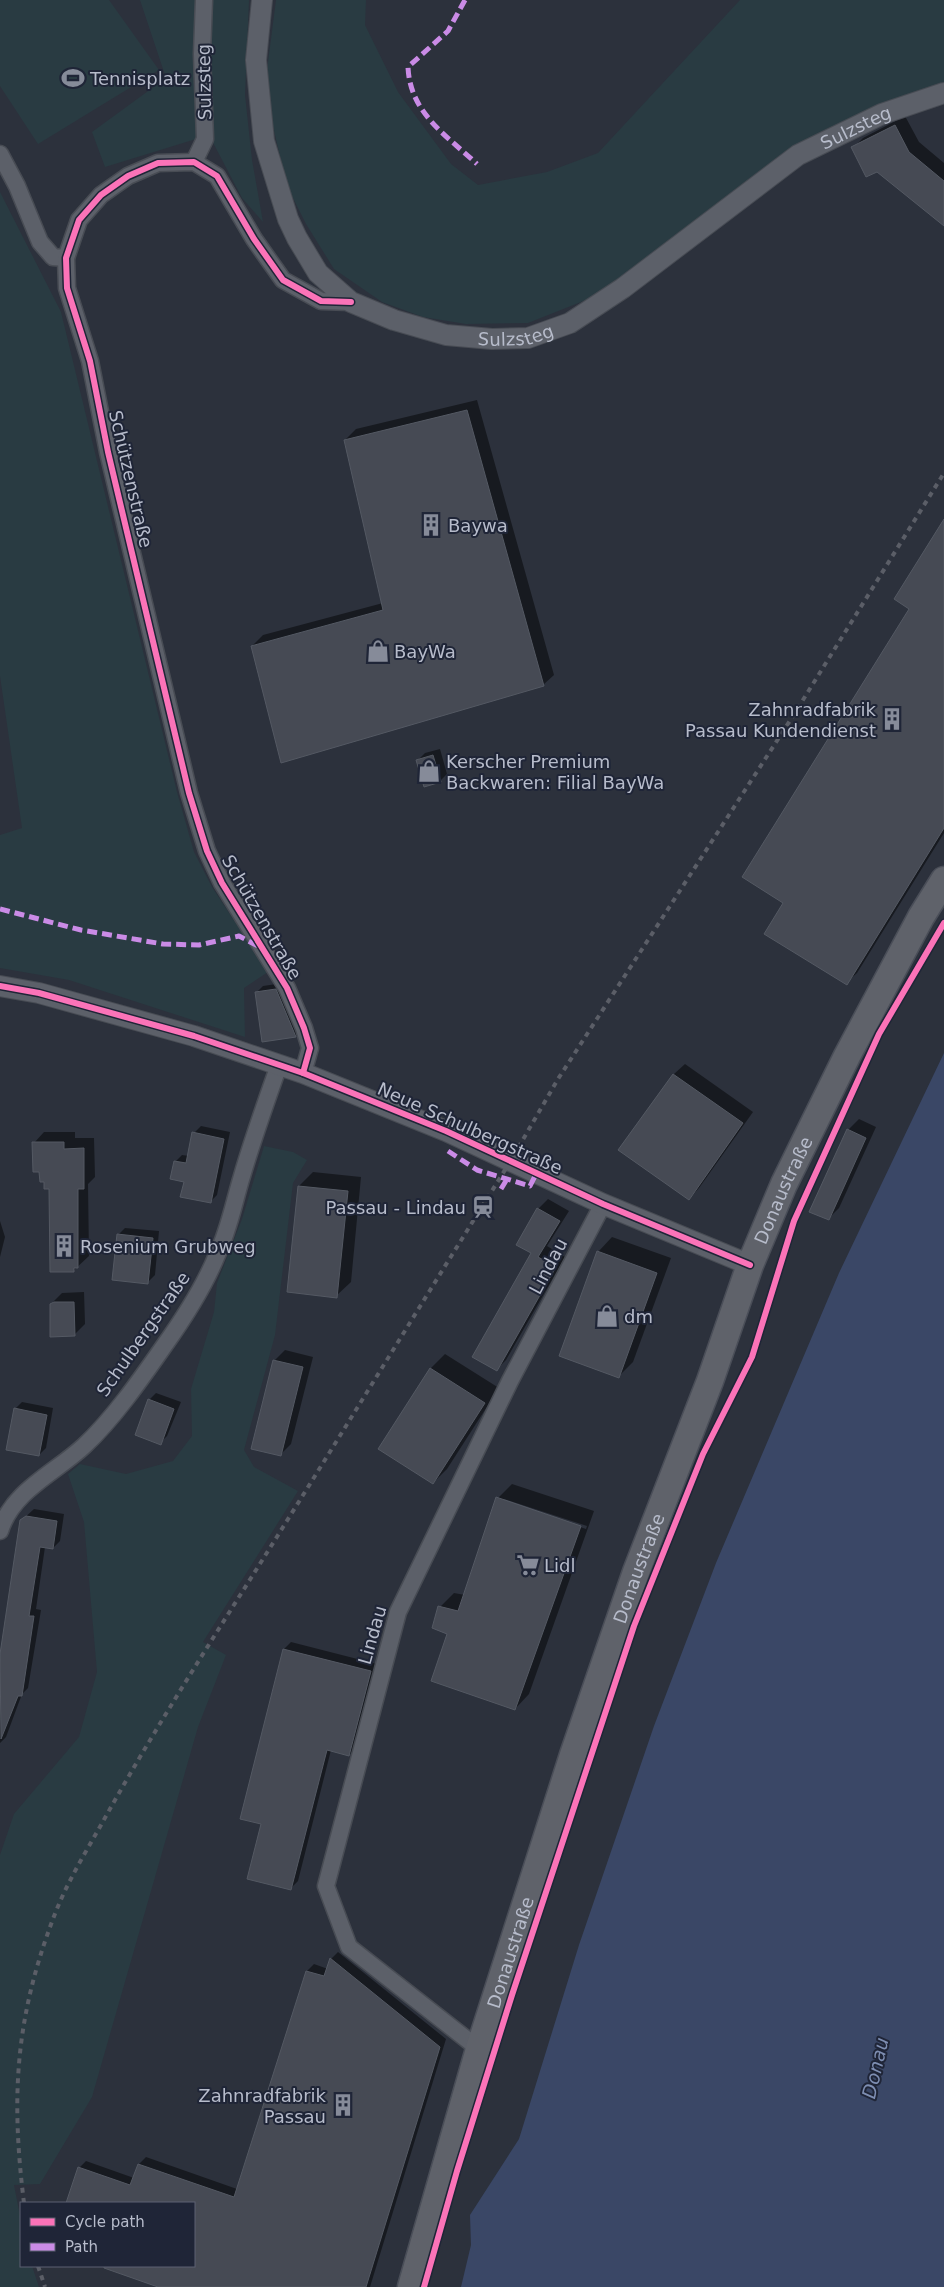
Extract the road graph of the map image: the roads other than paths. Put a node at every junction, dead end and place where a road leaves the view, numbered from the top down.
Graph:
1 (204, 0) edge
2 (262, 0) edge
3 (944, 93) edge
4 (0, 154) edge
5 (194, 162) junction
6 (66, 258) junction
7 (351, 302) junction
8 (944, 880) edge
9 (0, 986) edge
10 (279, 1065) junction
11 (303, 1073) junction
12 (603, 1204) junction
13 (750, 1265) junction
14 (0, 1531) edge
15 (479, 2049) junction
16 (411, 2287) edge

1 - 5 street, Sulzsteg
2 - 7 street, Sulzsteg
3 - 7 street, Sulzsteg
4 - 6 street
5 - 6 street, Schützenstraße
5 - 7 street
6 - 11 street, Schützenstraße
8 - 13 main road, Donaustraße
9 - 10 street, Neue Schulbergstraße
10 - 11 street, Neue Schulbergstraße
10 - 14 street, Schulbergstraße
11 - 12 street, Neue Schulbergstraße
12 - 13 street, Neue Schulbergstraße
12 - 15 street, Lindau
13 - 15 main road, Donaustraße
15 - 16 main road, Donaustraße

